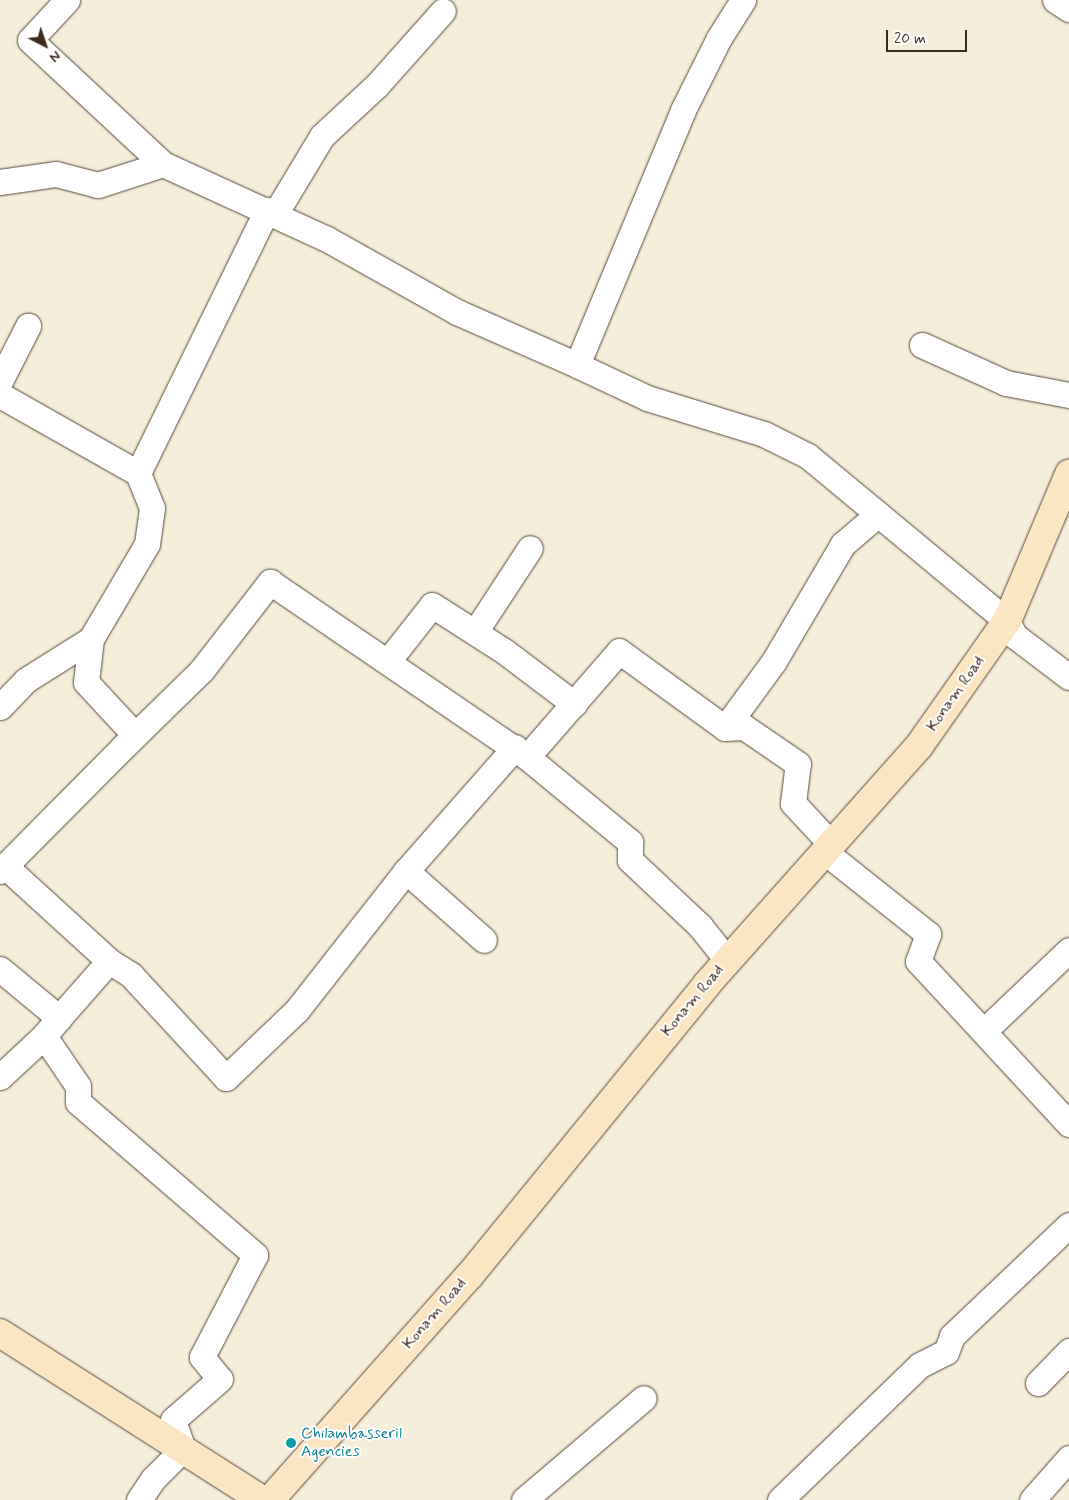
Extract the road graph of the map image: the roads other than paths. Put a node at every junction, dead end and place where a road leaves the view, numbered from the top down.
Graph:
1 (67, 0) edge
2 (743, 0) edge
3 (1056, 0) edge
4 (1069, 9) edge
5 (443, 11) dead end
6 (163, 164) junction
7 (0, 182) edge
8 (271, 212) junction
9 (28, 326) dead end
10 (922, 345) dead end
11 (577, 365) junction
12 (0, 381) edge
13 (0, 395) edge
14 (1069, 395) edge
15 (138, 473) junction
16 (1069, 474) edge
17 (878, 514) junction
18 (530, 548) dead end
19 (1007, 621) junction
20 (475, 632) junction
21 (91, 639) junction
22 (388, 661) junction
23 (1069, 677) edge
24 (574, 704) junction
25 (0, 707) edge
26 (725, 728) junction
27 (122, 748) junction
28 (521, 752) junction
29 (828, 848) junction
30 (2, 868) edge
31 (406, 871) junction
32 (484, 940) dead end
33 (1069, 950) edge
34 (727, 960) junction
35 (109, 961) junction
36 (0, 968) edge
37 (51, 1028) junction
38 (984, 1031) junction
39 (0, 1077) edge
40 (1069, 1124) edge
41 (1069, 1225) edge
42 (0, 1333) edge
43 (1069, 1351) edge
44 (1038, 1383) dead end
45 (644, 1398) dead end
46 (183, 1449) junction
47 (1069, 1458) edge
48 (139, 1500) edge
49 (262, 1500) edge
50 (270, 1500) edge
51 (524, 1500) edge
52 (780, 1500) edge
53 (1032, 1500) edge

1 - 6 street
2 - 11 street
3 - 4 street
5 - 8 street
6 - 7 street
6 - 8 street
8 - 11 street
8 - 15 street
9 - 12 street
10 - 14 street
11 - 17 street
13 - 15 street
15 - 21 street
16 - 19 street, Konam Road
17 - 19 street
17 - 26 street
18 - 20 street
19 - 23 street
19 - 29 street, Konam Road
20 - 22 street
20 - 24 street
21 - 25 street
21 - 27 street
22 - 27 street
22 - 28 street
24 - 26 street
24 - 28 street
26 - 29 street
27 - 30 street
28 - 31 street
28 - 34 street
29 - 34 street, Konam Road
29 - 38 street
30 - 35 street
31 - 32 street
31 - 35 street
33 - 38 street
34 - 50 street, Konam Road
35 - 37 street
36 - 37 street
37 - 39 street
37 - 46 street
38 - 40 street
41 - 52 street
42 - 46 street
43 - 44 street
45 - 51 street
46 - 48 street
46 - 49 street
47 - 53 street

